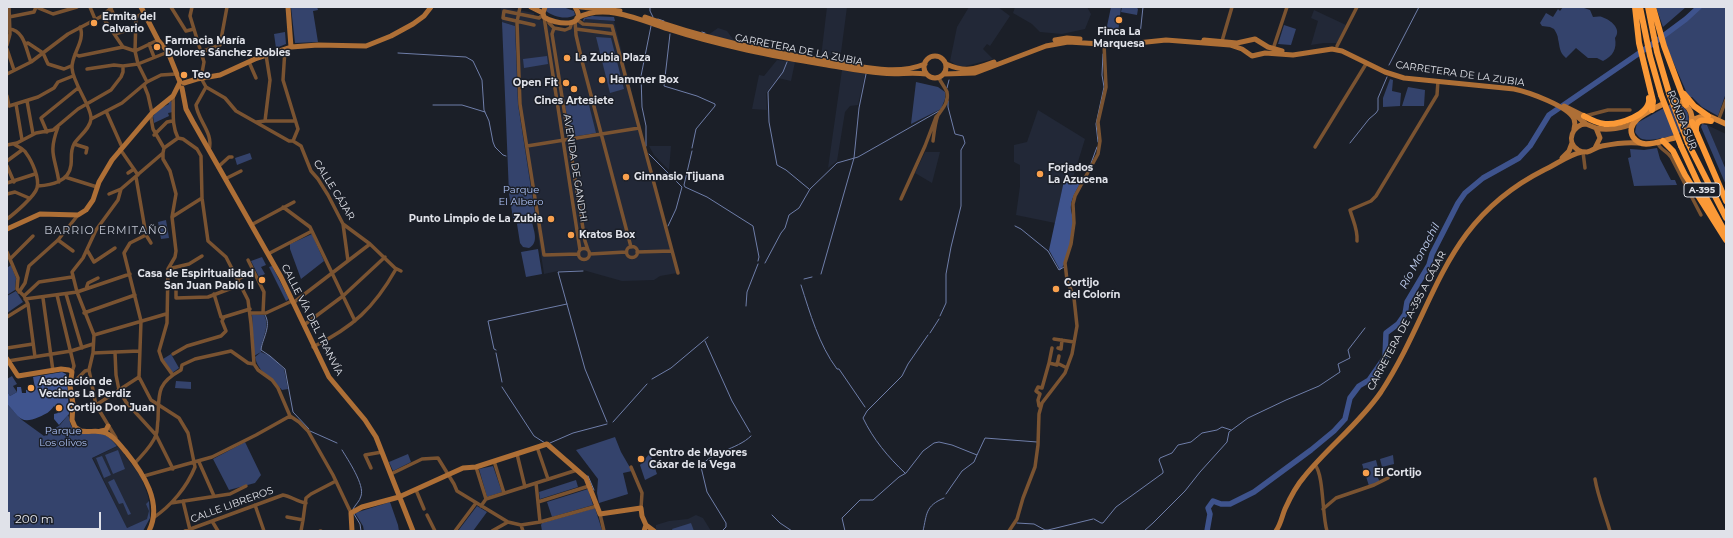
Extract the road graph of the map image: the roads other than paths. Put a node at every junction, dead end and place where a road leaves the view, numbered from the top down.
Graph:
1 (9, 7) edge
2 (36, 7) edge
3 (47, 7) edge
4 (77, 7) edge
5 (90, 7) edge
6 (141, 7) edge
7 (171, 7) edge
8 (192, 7) edge
9 (227, 7) edge
10 (288, 7) edge
11 (431, 7) edge
12 (520, 7) edge
13 (531, 7) edge
14 (545, 7) edge
15 (576, 7) edge
16 (581, 7) edge
17 (1232, 7) edge
18 (1287, 7) edge
19 (1356, 7) edge
20 (1635, 7) edge
21 (1640, 7) edge
22 (1648, 7) edge
23 (1653, 7) edge
24 (111, 8) edge
25 (49, 12) junction
26 (144, 13) junction
27 (518, 14) junction
28 (114, 15) dead end
29 (102, 16) junction
30 (545, 16) junction
31 (9, 17) junction
32 (95, 19) junction
33 (575, 20) junction
34 (8, 22) edge
35 (517, 22) junction
36 (534, 25) dead end
37 (80, 27) junction
38 (137, 28) junction
39 (554, 28) junction
40 (194, 29) junction
41 (576, 29) junction
42 (9, 30) edge
43 (115, 34) junction
44 (614, 34) junction
45 (158, 40) junction
46 (1222, 41) junction
47 (1247, 42) junction
48 (25, 44) junction
49 (149, 44) junction
50 (1104, 44) junction
51 (1261, 44) junction
52 (7, 45) edge
53 (1337, 46) junction
54 (122, 47) junction
55 (7, 48) edge
56 (288, 48) junction
57 (1273, 49) junction
58 (135, 51) junction
59 (168, 52) junction
60 (201, 52) junction
61 (1246, 52) junction
62 (43, 53) junction
63 (75, 54) junction
64 (1260, 54) junction
65 (266, 55) junction
66 (154, 57) junction
67 (31, 62) junction
68 (249, 62) junction
69 (138, 64) junction
70 (925, 64) junction
71 (946, 64) junction
72 (1366, 64) junction
73 (71, 66) junction
74 (123, 66) junction
75 (87, 69) dead end
76 (14, 70) junction
77 (7, 74) edge
78 (176, 74) junction
79 (926, 74) junction
80 (944, 74) junction
81 (73, 76) junction
82 (201, 78) junction
83 (256, 78) dead end
84 (939, 78) junction
85 (1438, 81) junction
86 (1676, 81) junction
87 (148, 82) junction
88 (181, 85) junction
89 (144, 86) junction
90 (206, 87) junction
91 (78, 88) junction
92 (1649, 90) junction
93 (7, 96) edge
94 (173, 96) junction
95 (27, 101) junction
96 (1726, 102) edge
97 (16, 104) junction
98 (86, 104) junction
99 (1557, 104) junction
100 (1687, 106) junction
101 (1566, 108) junction
102 (1630, 110) dead end
103 (1652, 110) junction
104 (106, 111) junction
105 (152, 113) junction
106 (938, 115) junction
107 (1584, 116) junction
108 (91, 119) junction
109 (1712, 119) junction
110 (172, 121) junction
111 (265, 121) junction
112 (295, 121) junction
113 (1692, 121) junction
114 (256, 122) junction
115 (1634, 123) junction
116 (1586, 124) junction
117 (1726, 124) edge
118 (58, 125) junction
119 (639, 128) junction
120 (1596, 128) junction
121 (1726, 128) edge
122 (1574, 129) junction
123 (47, 132) junction
124 (1696, 132) junction
125 (33, 134) junction
126 (601, 134) junction
127 (154, 135) junction
128 (178, 138) junction
129 (569, 139) junction
130 (22, 140) junction
131 (563, 140) junction
132 (1663, 140) junction
133 (293, 141) junction
134 (933, 141) dead end
135 (1657, 142) junction
136 (1572, 143) junction
137 (1639, 143) junction
138 (14, 144) junction
139 (74, 144) junction
140 (7, 145) edge
141 (527, 146) junction
142 (1315, 147) dead end
143 (121, 148) junction
144 (164, 148) junction
145 (1595, 148) junction
146 (22, 150) junction
147 (1584, 152) junction
148 (86, 153) dead end
149 (163, 153) junction
150 (210, 153) junction
151 (201, 156) junction
152 (232, 157) dead end
153 (7, 161) edge
154 (1559, 162) junction
155 (7, 166) edge
156 (218, 167) junction
157 (1584, 168) dead end
158 (134, 169) junction
159 (241, 171) dead end
160 (128, 173) dead end
161 (35, 174) junction
162 (137, 176) junction
163 (65, 177) junction
164 (226, 179) junction
165 (14, 182) junction
166 (59, 182) junction
167 (7, 183) edge
168 (38, 186) junction
169 (97, 187) junction
170 (121, 189) junction
171 (7, 194) edge
172 (109, 194) dead end
173 (29, 198) junction
174 (202, 198) junction
175 (901, 198) dead end
176 (294, 202) dead end
177 (1726, 202) edge
178 (283, 207) junction
179 (78, 215) junction
180 (1701, 215) dead end
181 (172, 216) junction
182 (7, 218) edge
183 (1726, 218) edge
184 (343, 224) junction
185 (251, 225) junction
186 (7, 230) edge
187 (312, 231) junction
188 (1726, 233) edge
189 (33, 236) dead end
190 (146, 236) junction
191 (58, 240) junction
192 (1726, 240) edge
193 (1357, 241) dead end
194 (151, 243) dead end
195 (370, 244) junction
196 (631, 247) junction
197 (115, 248) dead end
198 (87, 250) junction
199 (580, 250) junction
200 (672, 251) junction
201 (7, 252) edge
202 (73, 252) dead end
203 (589, 252) junction
204 (626, 252) junction
205 (637, 252) junction
206 (268, 254) junction
207 (578, 254) junction
208 (202, 256) dead end
209 (384, 258) junction
210 (10, 259) junction
211 (248, 260) dead end
212 (348, 261) junction
213 (395, 268) junction
214 (168, 270) junction
215 (401, 271) dead end
216 (254, 272) junction
217 (332, 273) junction
218 (678, 273) dead end
219 (130, 274) junction
220 (72, 277) junction
221 (98, 278) dead end
222 (238, 279) junction
223 (240, 285) junction
224 (167, 286) junction
225 (86, 289) junction
226 (19, 292) junction
227 (77, 292) junction
228 (66, 294) junction
229 (214, 294) junction
230 (57, 295) junction
231 (135, 295) junction
232 (343, 296) junction
233 (25, 298) junction
234 (43, 298) junction
235 (293, 302) junction
236 (28, 304) junction
237 (250, 311) junction
238 (84, 313) junction
239 (263, 313) junction
240 (166, 314) junction
241 (7, 317) edge
242 (224, 317) junction
243 (355, 320) junction
244 (141, 321) junction
245 (304, 325) junction
246 (94, 336) junction
247 (1054, 339) dead end
248 (1062, 340) junction
249 (1074, 342) junction
250 (33, 344) junction
251 (94, 344) junction
252 (313, 346) junction
253 (7, 348) edge
254 (82, 348) junction
255 (1052, 348) dead end
256 (1058, 348) dead end
257 (71, 351) junction
258 (139, 351) junction
259 (93, 352) junction
260 (115, 352) junction
261 (50, 354) junction
262 (173, 354) dead end
263 (1059, 356) dead end
264 (35, 357) junction
265 (8, 360) edge
266 (1049, 363) junction
267 (1057, 363) junction
268 (254, 364) junction
269 (1067, 368) junction
270 (53, 370) junction
271 (89, 370) junction
272 (72, 372) junction
273 (172, 374) junction
274 (139, 377) junction
275 (70, 386) junction
276 (120, 390) junction
277 (158, 404) junction
278 (96, 405) junction
279 (1041, 407) junction
280 (290, 416) junction
281 (108, 426) junction
282 (101, 431) junction
283 (156, 435) junction
284 (120, 444) junction
285 (537, 447) junction
286 (382, 452) junction
287 (517, 454) junction
288 (494, 461) junction
289 (197, 462) junction
290 (135, 463) junction
291 (1315, 465) junction
292 (476, 467) junction
293 (631, 467) dead end
294 (371, 468) dead end
295 (173, 469) junction
296 (577, 470) junction
297 (391, 474) junction
298 (448, 475) junction
299 (144, 476) junction
300 (1388, 478) dead end
301 (548, 479) junction
302 (1594, 479) dead end
303 (336, 481) junction
304 (536, 483) junction
305 (246, 486) dead end
306 (589, 486) junction
307 (524, 487) junction
308 (416, 490) junction
309 (504, 493) junction
310 (214, 496) junction
311 (399, 497) junction
312 (486, 499) junction
313 (183, 501) junction
314 (538, 502) junction
315 (170, 503) junction
316 (306, 503) junction
317 (476, 503) junction
318 (255, 505) junction
319 (481, 506) junction
320 (596, 506) junction
321 (641, 508) junction
322 (424, 509) dead end
323 (1324, 509) junction
324 (351, 513) junction
325 (600, 514) junction
326 (428, 515) dead end
327 (153, 518) junction
328 (287, 518) dead end
329 (303, 520) junction
330 (212, 521) junction
331 (508, 522) junction
332 (540, 522) junction
333 (521, 525) junction
334 (646, 525) junction
335 (497, 529) edge
336 (190, 530) edge
337 (1278, 530) edge
338 (145, 531) edge
339 (149, 531) edge
340 (185, 531) edge
341 (218, 531) edge
342 (264, 531) edge
343 (302, 531) edge
344 (352, 531) edge
345 (413, 531) edge
346 (435, 531) edge
347 (455, 531) edge
348 (492, 531) edge
349 (523, 531) edge
350 (604, 531) edge
351 (644, 531) edge
352 (654, 531) edge
353 (1009, 531) edge
354 (1327, 531) edge
355 (1610, 531) edge

1 - 31 street
2 - 25 street
2 - 31 street
3 - 25 street
4 - 25 street
5 - 32 street
6 - 26 street, CALLE VÍA DEL TRANVÍA
7 - 40 street
8 - 40 street
9 - 60 street
10 - 56 street
11 - 56 street
12 - 27 street
13 - 30 street
14 - 30 street
15 - 33 street
16 - 70 street, CARRETERA DE LA ZUBIA
17 - 46 street
18 - 57 street
19 - 53 street
20 - 92 highway
21 - 188 highway, RONDA SUR / A-395, bridge
22 - 183 highway, RONDA SUR / A-395, bridge
23 - 86 highway
24 - 28 street
24 - 29 street
26 - 38 street
26 - 45 street, CALLE VÍA DEL TRANVÍA
27 - 30 street
27 - 35 street
27 - 35 street
29 - 32 street
29 - 43 street
30 - 33 street, CARRETERA DE LA ZUBIA
30 - 39 street
30 - 131 street, AVENIDA DE GANDHI
31 - 34 street
32 - 37 street
33 - 39 street
33 - 41 street
33 - 44 street
33 - 79 street, CARRETERA DE LA ZUBIA
34 - 42 street
35 - 36 street
35 - 141 street
37 - 62 street
37 - 63 street
38 - 43 street
38 - 58 street
39 - 129 street, AVENIDA DE GANDHI
40 - 60 street
41 - 44 street
41 - 126 street
42 - 48 street
42 - 52 street
43 - 54 street
44 - 119 street
45 - 49 street
45 - 59 street, CALLE VÍA DEL TRANVÍA
46 - 47 street
46 - 71 street
47 - 51 street
47 - 61 street
48 - 62 street
48 - 67 street
49 - 58 street
49 - 66 street
50 - 61 street
50 - 80 street
50 - 249 street
51 - 57 street, CARRETERA DE LA ZUBIA
51 - 64 street
53 - 57 street, CARRETERA DE LA ZUBIA
53 - 99 street, CARRETERA DE LA ZUBIA
54 - 58 street
54 - 63 street
55 - 76 street
56 - 65 street
56 - 112 street
58 - 69 street
59 - 66 street
59 - 78 street, CALLE VÍA DEL TRANVÍA
60 - 82 street
61 - 64 street
62 - 67 street
62 - 73 street
63 - 73 street
64 - 72 street, CARRETERA DE LA ZUBIA
65 - 68 street
65 - 111 street
66 - 69 street
67 - 76 street
68 - 82 street
68 - 83 street
69 - 74 street
69 - 87 street
70 - 71 street
70 - 79 street
71 - 80 street
72 - 85 street, CARRETERA DE LA ZUBIA
72 - 142 street
73 - 81 street
74 - 75 street
74 - 98 street
76 - 77 street
78 - 87 street
78 - 88 street, CALLE VÍA DEL TRANVÍA
79 - 84 street
80 - 84 street
81 - 91 street
81 - 95 street
82 - 88 street
82 - 90 street
84 - 106 street
85 - 99 street, CARRETERA DE LA ZUBIA
85 - 193 street
86 - 100 highway
86 - 109 highway
87 - 89 street
88 - 94 street
88 - 150 street, CALLE VÍA DEL TRANVÍA
89 - 104 street
89 - 105 street
90 - 114 street, CALLE CÁJAR
90 - 150 street
91 - 98 street
91 - 123 street
92 - 103 highway
92 - 107 highway
93 - 97 street
94 - 105 street
94 - 110 street
95 - 97 street
95 - 125 street
96 - 109 street
97 - 130 street
98 - 108 street
98 - 118 street
99 - 101 street, CARRETERA DE LA ZUBIA
100 - 103 main road
100 - 109 main road
100 - 113 main road
101 - 107 street, CARRETERA DE LA ZUBIA
101 - 116 street, CARRETERA DE LA ZUBIA
101 - 122 street
102 - 107 street
103 - 115 main road
104 - 108 street
104 - 143 street
105 - 127 street
105 - 143 street
106 - 134 street
106 - 175 street
108 - 139 street
109 - 113 main road
109 - 117 main road
109 - 121 main road
109 - 124 highway
110 - 127 street
110 - 128 street
111 - 112 street
111 - 114 street
112 - 133 street
113 - 124 highway
113 - 132 main road
114 - 133 street, CALLE CÁJAR
115 - 120 street
115 - 137 main road
116 - 120 street
116 - 122 street
118 - 123 street
118 - 166 street
119 - 126 street
119 - 200 street
120 - 145 street
122 - 136 street
123 - 125 street
124 - 177 highway
125 - 130 street
126 - 129 street
126 - 196 street
127 - 144 street
128 - 144 street
128 - 151 street
129 - 131 street
129 - 203 street, AVENIDA DE GANDHI
130 - 138 street
131 - 141 street
131 - 199 street, AVENIDA DE GANDHI
132 - 135 main road
132 - 192 highway
133 - 184 street, CALLE CÁJAR
135 - 137 main road
135 - 180 street
136 - 147 street
136 - 154 street, CARRETERA DE A-395 A CÁJAR
137 - 145 street
138 - 140 street
138 - 146 street
139 - 148 street
139 - 163 street
141 - 207 street
143 - 158 street
143 - 169 street
144 - 149 street
145 - 147 street
146 - 153 street
146 - 161 street
147 - 154 street, CARRETERA DE A-395 A CÁJAR
147 - 157 street
149 - 162 street
149 - 181 street
150 - 151 street
150 - 156 street, CALLE VÍA DEL TRANVÍA
151 - 174 street
152 - 156 street
154 - 291 street, CARRETERA DE A-395 A CÁJAR
155 - 165 street
156 - 164 street, CALLE VÍA DEL TRANVÍA
158 - 160 street
158 - 162 street
159 - 164 street
161 - 165 street
161 - 168 street
162 - 170 street
162 - 190 street
163 - 166 street
163 - 169 street
164 - 185 street, CALLE VÍA DEL TRANVÍA
165 - 167 street
166 - 168 street
168 - 173 street
169 - 179 street
170 - 172 street
170 - 198 street
171 - 173 street
173 - 182 street
174 - 181 street
174 - 222 street
176 - 178 street
178 - 185 street
178 - 187 street
179 - 186 street
179 - 191 street
181 - 214 street
184 - 195 street, CALLE CÁJAR
184 - 212 street
185 - 206 street, CALLE VÍA DEL TRANVÍA
187 - 206 street
187 - 217 street
189 - 210 street
190 - 194 street
190 - 219 street
191 - 202 street
191 - 226 street
195 - 209 street, CALLE CÁJAR
195 - 212 street
196 - 204 street
196 - 205 street
197 - 198 street
198 - 220 street
199 - 203 street
199 - 207 street
200 - 205 street
200 - 218 street
201 - 210 street
203 - 204 street
203 - 207 street
204 - 205 street
206 - 235 street, CALLE VÍA DEL TRANVÍA
208 - 214 street
209 - 213 street, CALLE CÁJAR
209 - 232 street
210 - 226 street
211 - 216 street
212 - 217 street
213 - 215 street, CALLE CÁJAR
213 - 243 street
214 - 224 street
216 - 222 street
216 - 239 street
217 - 232 street
217 - 235 street
219 - 225 street
219 - 231 street
220 - 227 street
220 - 233 street
221 - 225 street
222 - 223 street
223 - 229 street
223 - 237 street
224 - 229 street
224 - 240 street
225 - 227 street
226 - 233 street
227 - 228 street
227 - 238 street
228 - 230 street
228 - 254 street
229 - 242 street
230 - 234 street
230 - 257 street
231 - 238 street
231 - 244 street
232 - 243 street
232 - 245 street
233 - 234 street
233 - 236 street
234 - 261 street
235 - 239 street
235 - 245 street, CALLE VÍA DEL TRANVÍA
236 - 241 street
236 - 250 street
237 - 239 street
237 - 242 street
237 - 268 street
238 - 246 street
240 - 244 street
240 - 273 street
242 - 262 street
243 - 252 street
244 - 246 street
244 - 258 street
245 - 252 street, CALLE VÍA DEL TRANVÍA
246 - 251 street
247 - 248 street
248 - 249 street
248 - 256 street
249 - 269 street
250 - 253 street
250 - 264 street
251 - 254 street
251 - 259 street
252 - 286 street, CALLE VÍA DEL TRANVÍA
254 - 257 street
255 - 266 street
257 - 261 street
257 - 272 street
258 - 260 street
258 - 274 street
259 - 260 street
259 - 271 street
260 - 276 street
261 - 264 street
261 - 270 street
263 - 267 street
264 - 265 street
265 - 270 street
266 - 267 street
266 - 279 street
267 - 269 street
268 - 273 street
268 - 280 street
269 - 279 street
270 - 272 street
271 - 275 street
271 - 278 street
272 - 275 street
273 - 277 street
274 - 276 street
274 - 277 street
275 - 282 street
276 - 278 street
276 - 283 street
277 - 283 street
277 - 289 street
278 - 281 street
279 - 353 street
280 - 289 street
280 - 303 street
281 - 282 street
281 - 284 street
282 - 284 street
283 - 290 street
283 - 295 street
284 - 290 street
285 - 287 street
285 - 296 street
285 - 301 street
286 - 294 street
286 - 297 street, CALLE VÍA DEL TRANVÍA
287 - 288 street
287 - 307 street
288 - 292 street
288 - 309 street
289 - 295 street
289 - 310 street
289 - 315 street
290 - 299 street
291 - 323 street
291 - 337 street, CARRETERA DE A-395 A CÁJAR
292 - 298 street
292 - 312 street
293 - 321 street
295 - 299 street
296 - 301 street
296 - 306 street
297 - 298 street
297 - 311 street, CALLE VÍA DEL TRANVÍA
298 - 308 street
298 - 317 street
299 - 327 street
300 - 323 street
301 - 304 street
302 - 355 street
303 - 316 street
303 - 324 street
304 - 307 street
304 - 314 street
305 - 310 street
306 - 314 street
306 - 320 street
307 - 309 street
308 - 311 street
308 - 322 street
309 - 312 street
310 - 313 street
311 - 324 street
311 - 345 street, CALLE VÍA DEL TRANVÍA
312 - 319 street
313 - 315 street
313 - 336 street
314 - 332 street
315 - 327 street
316 - 318 street, CALLE LIBREROS
316 - 329 street
317 - 319 street
317 - 347 street
318 - 330 street, CALLE LIBREROS
318 - 342 street
319 - 331 street
320 - 325 street
320 - 332 street
321 - 325 street
321 - 334 street
323 - 354 street
324 - 344 street
325 - 350 street
326 - 346 street
327 - 338 street
327 - 339 street
328 - 329 street
329 - 343 street
330 - 336 street, CALLE LIBREROS
330 - 341 street
331 - 333 street
331 - 335 street
332 - 333 street
333 - 349 street
334 - 351 street
334 - 352 street
335 - 348 street
336 - 340 street, CALLE LIBREROS

